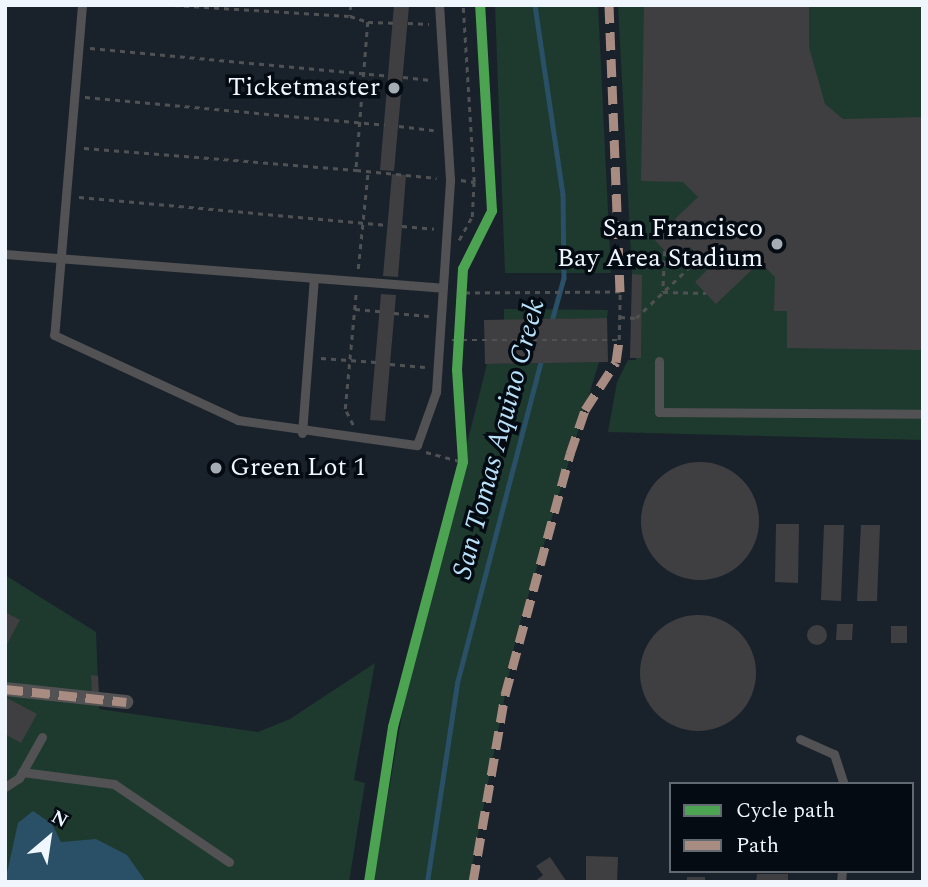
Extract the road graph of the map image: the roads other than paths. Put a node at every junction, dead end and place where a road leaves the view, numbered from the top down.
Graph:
1 (82, 5) edge
2 (439, 5) edge
3 (5, 254) edge
4 (61, 258) junction
5 (314, 278) junction
6 (443, 288) junction
7 (659, 361) dead end
8 (923, 414) edge
9 (302, 433) junction
10 (5, 689) edge
11 (126, 702) dead end
12 (42, 737) dead end
13 (800, 739) dead end
14 (22, 772) junction
15 (843, 782) edge
16 (5, 787) edge
17 (229, 862) dead end

1 - 4 lane
2 - 6 lane
3 - 4 lane
4 - 5 lane
4 - 9 lane
5 - 6 lane
5 - 9 lane
6 - 9 lane
7 - 8 lane
10 - 11 street
12 - 14 lane
13 - 15 lane
14 - 16 lane
14 - 17 lane

